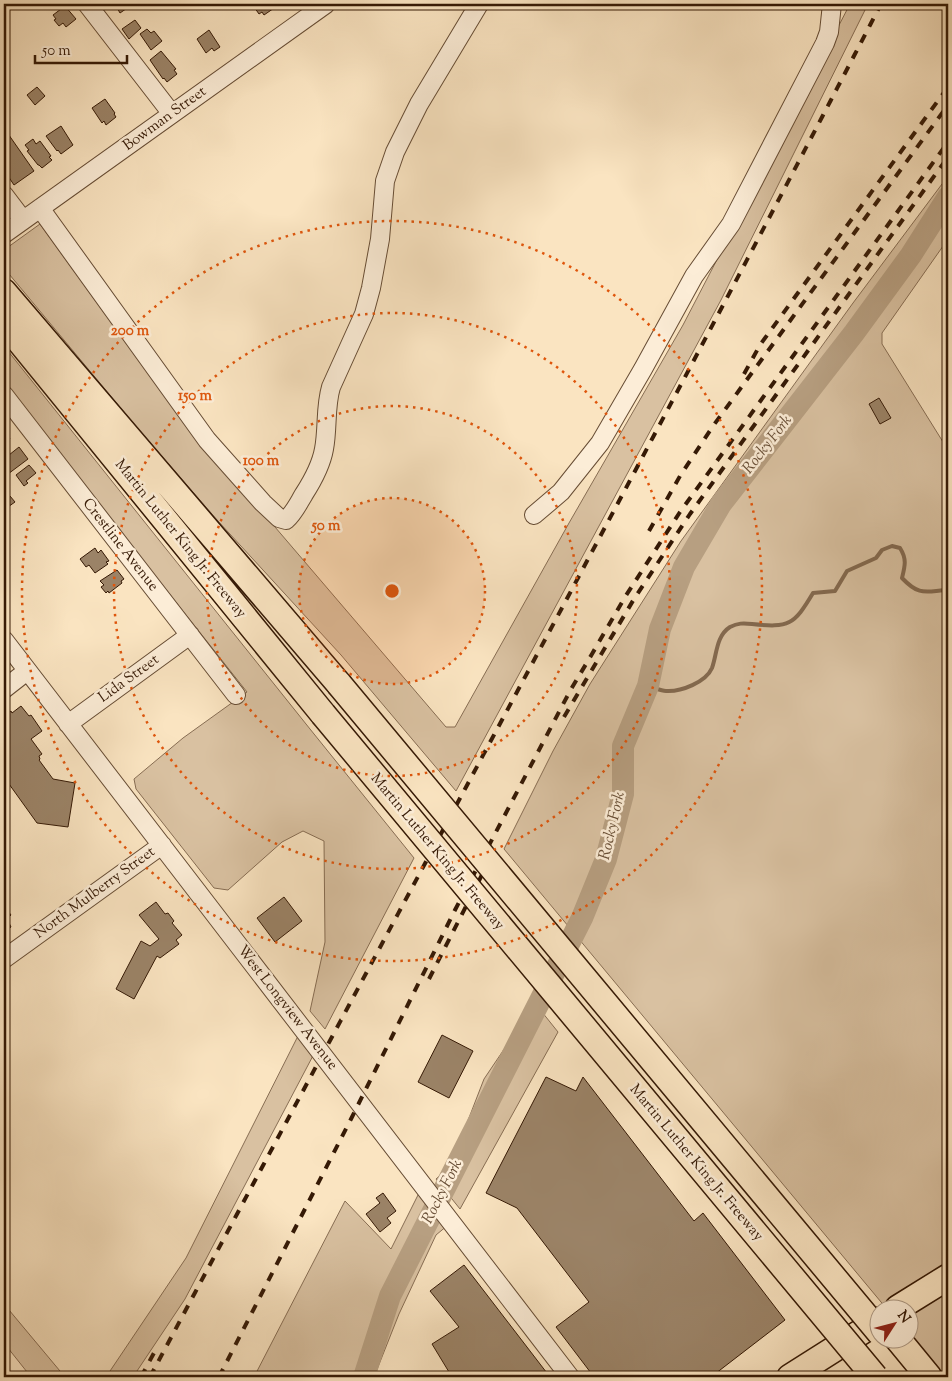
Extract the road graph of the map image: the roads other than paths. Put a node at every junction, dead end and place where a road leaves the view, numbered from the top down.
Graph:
1 (87, 4) edge
2 (326, 4) edge
3 (479, 4) edge
4 (832, 4) edge
5 (172, 114) junction
6 (4, 195) edge
7 (40, 208) junction
8 (23, 220) junction
9 (4, 234) edge
10 (7, 306) edge
11 (4, 395) edge
12 (534, 515) dead end
13 (190, 635) junction
14 (4, 640) edge
15 (28, 671) junction
16 (341, 680) junction
17 (4, 688) edge
18 (236, 695) dead end
19 (320, 719) junction
20 (68, 724) junction
21 (162, 845) junction
22 (4, 959) edge
23 (948, 1276) edge
24 (948, 1291) edge
25 (914, 1298) edge
26 (920, 1300) edge
27 (870, 1307) edge
28 (870, 1321) edge
29 (870, 1325) edge
30 (892, 1348) edge
31 (905, 1348) edge
32 (570, 1377) edge
33 (790, 1377) edge
34 (862, 1377) edge
35 (875, 1377) edge
36 (916, 1377) edge
37 (930, 1377) edge

1 - 5 street
2 - 5 street, Bowman Street
3 - 7 street
4 - 12 street
5 - 7 street, Bowman Street
6 - 8 street
7 - 8 street, Bowman Street
8 - 9 street, Bowman Street
10 - 16 highway, Martin Luther King Jr. Freeway
10 - 19 highway, Martin Luther King Jr. Freeway
11 - 13 street, Crestline Avenue
13 - 18 street, Crestline Avenue
13 - 20 street, Lida Street
14 - 15 street, West Longview Avenue
15 - 17 street
15 - 20 street, West Longview Avenue
16 - 27 highway
16 - 28 highway, Martin Luther King Jr. Freeway, bridge
19 - 34 highway
19 - 35 highway, Martin Luther King Jr. Freeway, bridge
20 - 21 street, West Longview Avenue
21 - 22 street, North Mulberry Street
21 - 32 street, West Longview Avenue
23 - 25 highway
24 - 26 highway
29 - 33 highway
30 - 36 highway
31 - 37 highway

